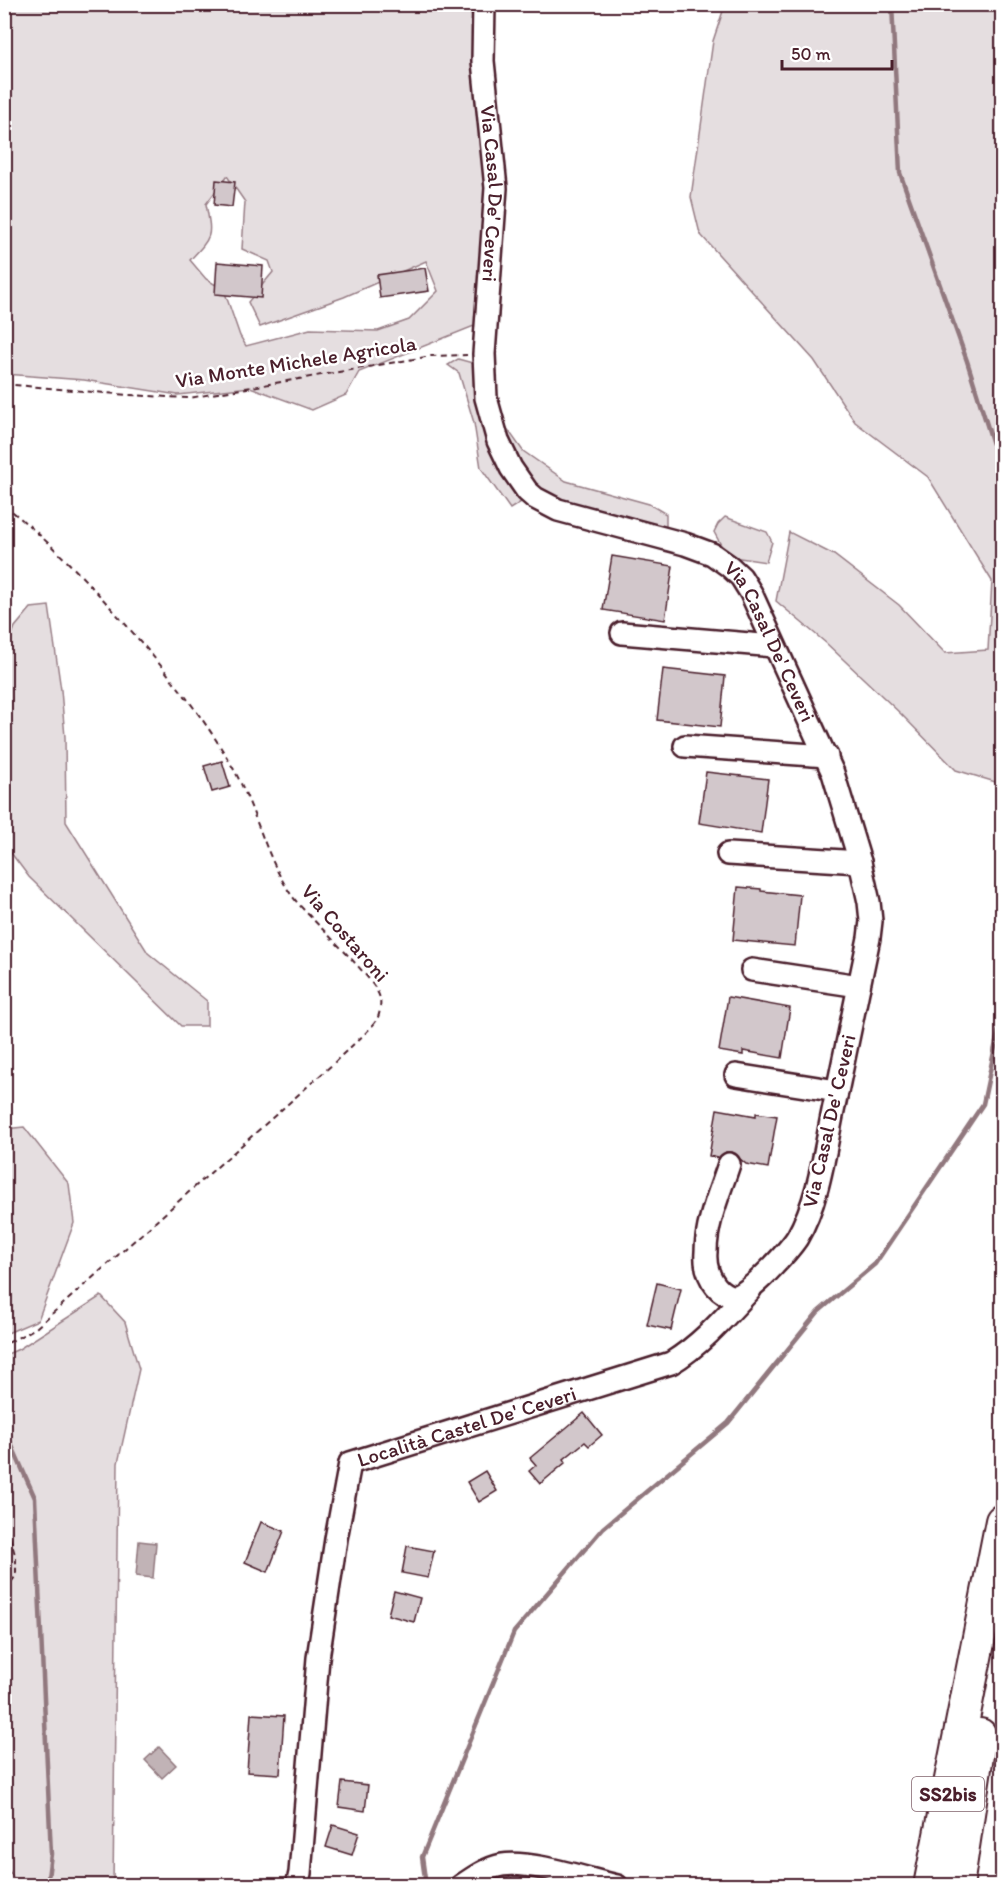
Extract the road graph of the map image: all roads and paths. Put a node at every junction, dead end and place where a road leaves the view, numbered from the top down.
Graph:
1 (484, 4) edge
2 (484, 354) junction
3 (4, 384) edge
4 (4, 505) edge
5 (622, 633) dead end
6 (774, 646) junction
7 (685, 746) dead end
8 (827, 756) junction
9 (728, 854) dead end
10 (860, 862) junction
11 (752, 970) dead end
12 (860, 986) junction
13 (736, 1075) dead end
14 (837, 1091) junction
15 (729, 1164) dead end
16 (781, 1257) junction
17 (4, 1345) edge
18 (4, 1517) edge
19 (1002, 1521) edge
20 (4, 1590) edge
21 (1002, 1616) edge
22 (297, 1886) edge
23 (461, 1886) edge
24 (616, 1886) edge
25 (930, 1886) edge
26 (957, 1886) edge

1 - 2 street, Via Casal De' Ceveri
2 - 3 path, Via Monte Michele Agricola
2 - 6 street, Via Casal De' Ceveri
4 - 17 path, Via Costaroni
5 - 6 street
6 - 8 street, Via Casal De' Ceveri
7 - 8 street
8 - 10 street, Via Casal De' Ceveri
9 - 10 street
10 - 12 street, Via Casal De' Ceveri
11 - 12 street
12 - 14 street, Via Casal De' Ceveri
13 - 14 street
14 - 16 street, Via Casal De' Ceveri
15 - 16 street, Via Casal De' Ceveri
16 - 22 street, Località Castel De' Ceveri
18 - 20 path
19 - 25 highway, SS2bis
21 - 26 highway, SS2bis
23 - 24 street

